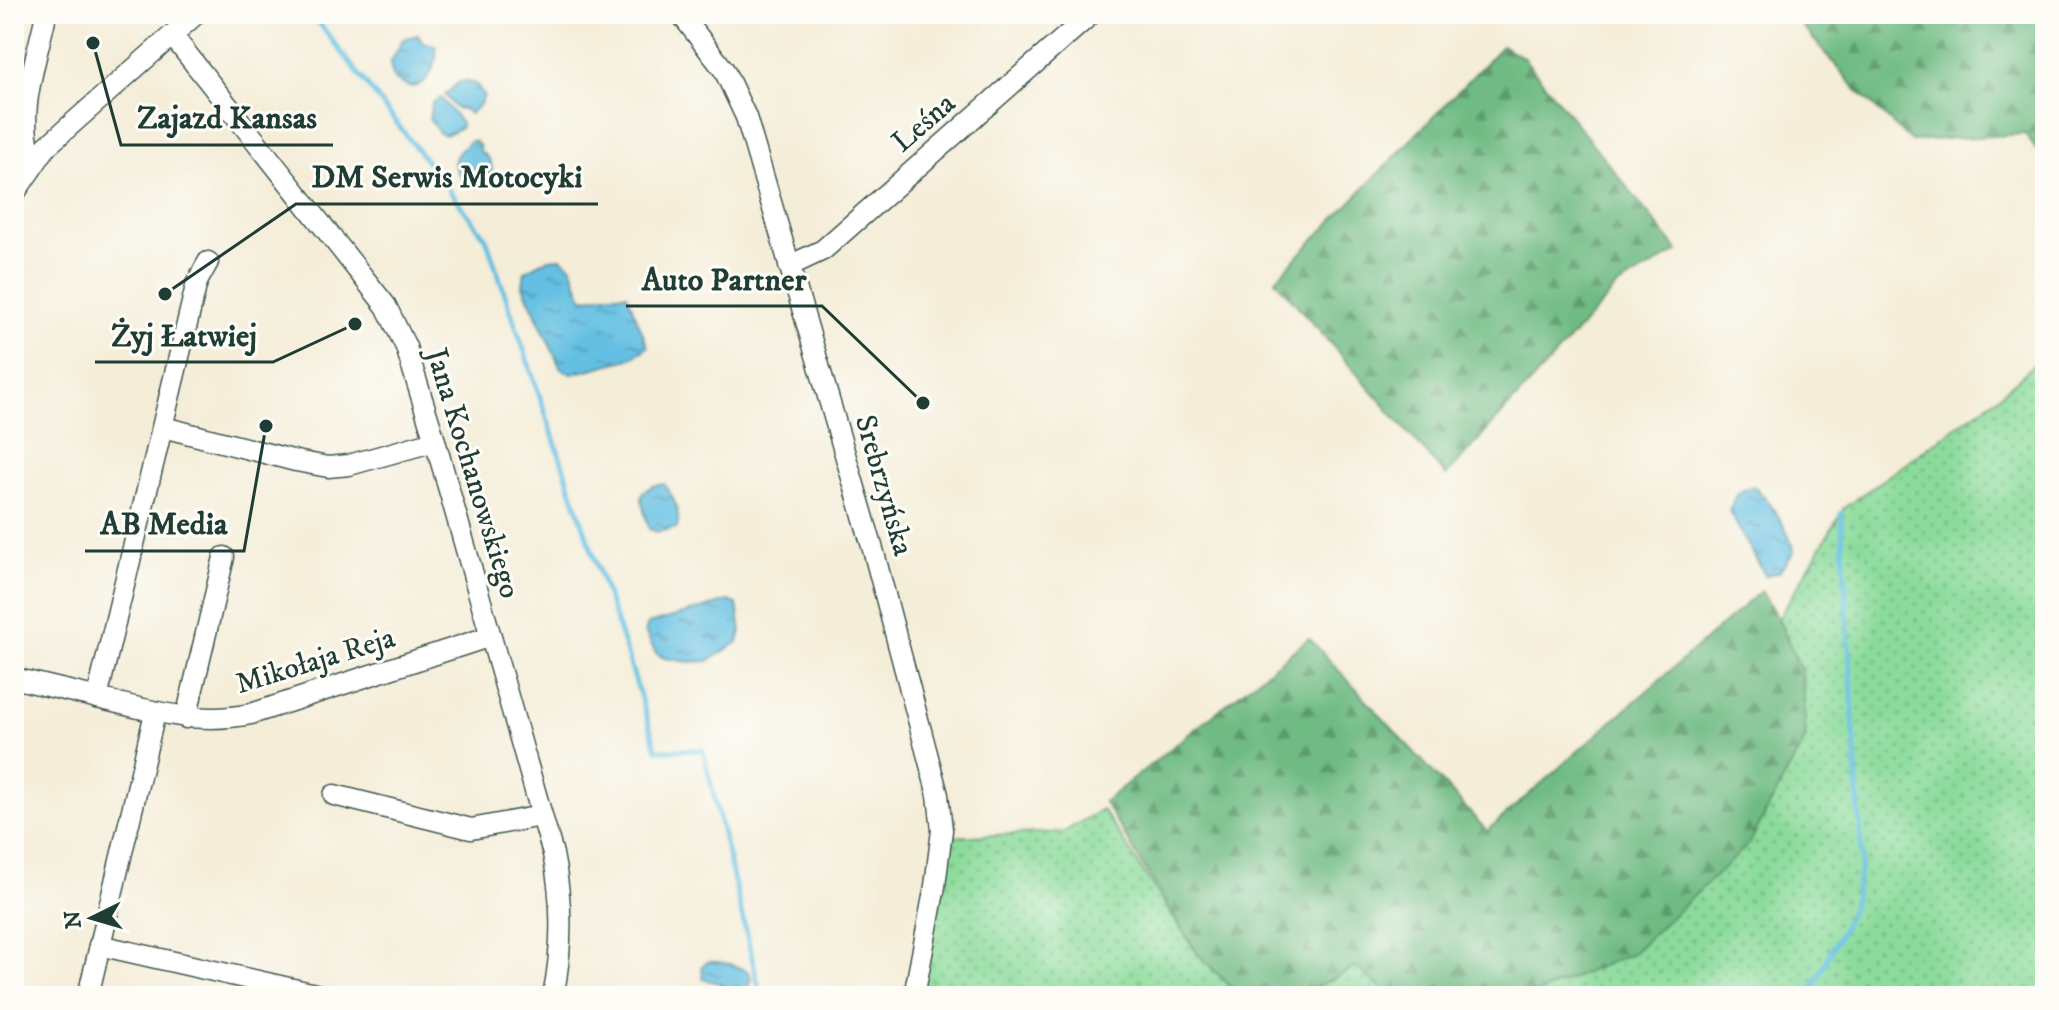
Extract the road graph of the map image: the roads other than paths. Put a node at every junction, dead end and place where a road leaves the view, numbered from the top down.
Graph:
1 (46, 14) edge
2 (196, 14) edge
3 (681, 14) edge
4 (1091, 14) edge
5 (172, 35) junction
6 (34, 162) junction
7 (14, 194) edge
8 (208, 262) dead end
9 (789, 266) junction
10 (163, 427) junction
11 (435, 441) junction
12 (224, 557) dead end
13 (491, 636) junction
14 (14, 678) edge
15 (97, 698) junction
16 (155, 713) junction
17 (186, 718) junction
18 (334, 795) dead end
19 (541, 816) junction
20 (99, 945) junction
21 (88, 996) edge
22 (324, 996) edge
23 (553, 996) edge
24 (914, 996) edge

1 - 6 street
2 - 5 street
3 - 9 street, Srebrzyńska
4 - 9 street, Leśna
5 - 6 street
5 - 11 street, Jana Kochanowskiego
6 - 7 street
8 - 10 street
9 - 24 street, Srebrzyńska
10 - 11 street
10 - 15 street
11 - 13 street, Jana Kochanowskiego
12 - 17 street
13 - 17 street, Mikołaja Reja
13 - 19 street, Jana Kochanowskiego
14 - 15 street, Mikołaja Reja
15 - 16 street, Mikołaja Reja
16 - 17 street, Mikołaja Reja
16 - 20 street
18 - 19 street
19 - 23 street, Jana Kochanowskiego
20 - 21 street
20 - 22 street

